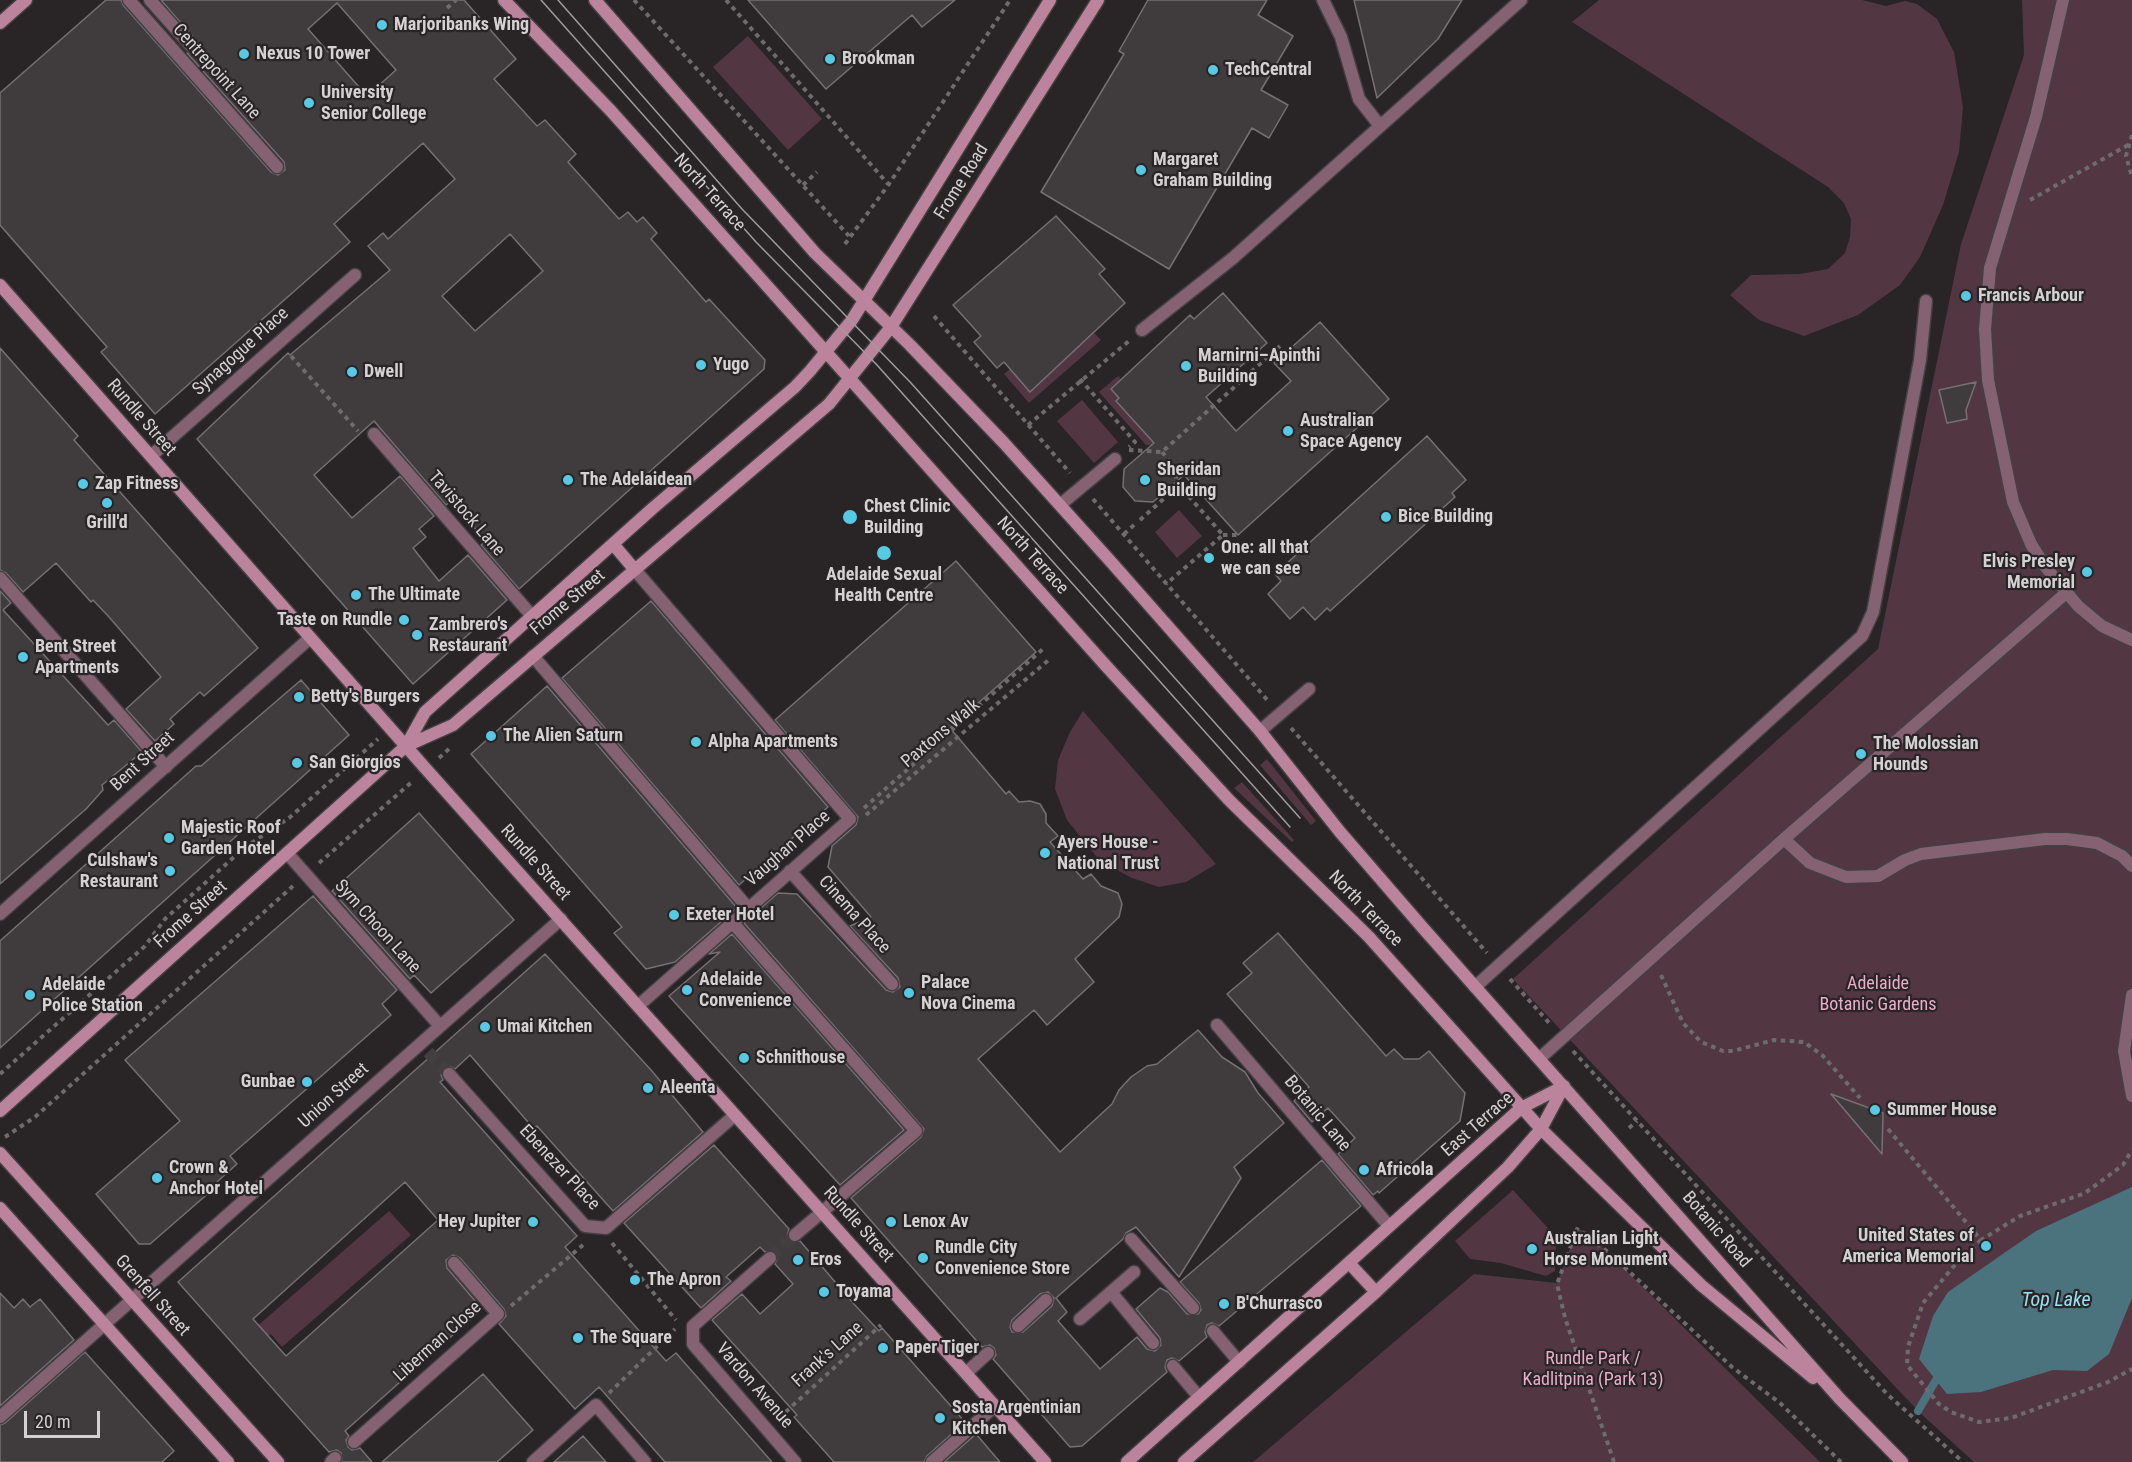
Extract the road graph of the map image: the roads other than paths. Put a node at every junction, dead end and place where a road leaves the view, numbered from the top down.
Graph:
1 (26, 0) edge
2 (129, 0) edge
3 (150, 0) edge
4 (504, 0) edge
5 (596, 0) edge
6 (1050, 0) edge
7 (1098, 0) edge
8 (1323, 0) edge
9 (1521, 0) edge
10 (2063, 0) edge
11 (0, 23) edge
12 (190, 46) dead end
13 (1380, 126) junction
14 (277, 167) dead end
15 (355, 275) dead end
16 (0, 285) edge
17 (864, 301) junction
18 (1926, 301) dead end
19 (891, 327) junction
20 (1142, 330) road end
21 (827, 351) junction
22 (852, 379) junction
23 (374, 434) road end
24 (150, 456) junction
25 (1115, 459) road end
26 (1060, 506) junction
27 (613, 544) junction
28 (635, 570) junction
29 (0, 578) edge
30 (2066, 592) junction
31 (532, 616) junction
32 (310, 638) junction
33 (2132, 640) edge
34 (533, 656) junction
35 (1309, 689) dead end
36 (1260, 731) junction
37 (406, 746) junction
38 (166, 766) junction
39 (1784, 838) junction
40 (287, 853) junction
41 (2132, 866) edge
42 (790, 871) junction
43 (748, 908) junction
44 (0, 914) edge
45 (561, 919) junction
46 (732, 922) junction
47 (892, 984) dead end
48 (1475, 987) junction
49 (2132, 995) edge
50 (638, 1006) junction
51 (440, 1026) junction
52 (1217, 1026) dead end
53 (1540, 1058) junction
54 (449, 1074) tunnel mouth
55 (1564, 1086) junction
56 (2132, 1096) edge
57 (1521, 1108) junction
58 (0, 1111) edge
59 (735, 1115) junction
60 (1541, 1129) junction
61 (0, 1153) edge
62 (0, 1208) edge
63 (822, 1212) junction
64 (1389, 1226) junction
65 (795, 1235) tunnel mouth
66 (1131, 1239) dead end
67 (770, 1258) tunnel mouth
68 (454, 1263) dead end
69 (1349, 1263) junction
70 (1134, 1272) dead end
71 (1111, 1292) junction
72 (1376, 1292) junction
73 (132, 1300) junction
74 (1046, 1300) dead end
75 (1193, 1308) dead end
76 (1080, 1319) dead end
77 (104, 1325) junction
78 (1018, 1326) dead end
79 (1213, 1332) dead end
80 (1153, 1342) dead end
81 (988, 1353) dead end
82 (1239, 1362) junction
83 (1173, 1366) dead end
84 (966, 1373) junction
85 (1199, 1397) junction
86 (1840, 1399) junction
87 (995, 1406) junction
88 (0, 1417) edge
89 (354, 1442) dead end
90 (228, 1462) edge
91 (279, 1462) edge
92 (533, 1462) edge
93 (645, 1462) edge
94 (795, 1462) edge
95 (932, 1462) edge
96 (1045, 1462) edge
97 (1127, 1462) edge
98 (1184, 1462) edge
99 (1902, 1462) edge

1 - 11 main road
2 - 14 street, Centrepoint Lane
3 - 12 street
4 - 21 main road, North Terrace
5 - 17 main road, North Terrace
6 - 17 main road, Frome Road
7 - 19 main road, Frome Road
8 - 13 street
9 - 13 street
10 - 30 street
13 - 20 street
15 - 24 street, Synagogue Place
16 - 24 main road, Rundle Street
17 - 19 main road, North Terrace
17 - 21 main road, Frome Road
18 - 48 street
19 - 22 main road, Frome Road
19 - 26 main road, North Terrace
21 - 22 main road, North Terrace
21 - 27 main road, Frome Street
22 - 28 main road, Frome Street
22 - 57 main road, North Terrace
23 - 31 street, Tavistock Lane
24 - 32 main road, Rundle Street
25 - 26 street
26 - 36 main road, North Terrace
27 - 28 main road, Frome Street
27 - 31 main road, Frome Street
28 - 34 main road, Frome Street
28 - 42 street, Vaughan Place
29 - 38 street
30 - 33 street
30 - 39 street
31 - 37 main road, Frome Street
32 - 37 main road, Rundle Street
32 - 38 street, Bent Street
34 - 37 main road, Frome Street
34 - 43 street
35 - 36 street
36 - 48 main road, North Terrace
37 - 40 main road, Frome Street
37 - 45 main road, Rundle Street
38 - 44 street, Bent Street
39 - 41 street
39 - 53 street
40 - 51 street, Sym Choon Lane
40 - 58 main road, Frome Street
42 - 43 street, Vaughan Place
42 - 47 street, Cinema Place
43 - 46 street, Vaughan Place
45 - 50 main road, Rundle Street
45 - 51 street, Union Street
46 - 50 street, Vaughan Place
46 - 63 street
48 - 53 main road, North Terrace
49 - 56 street
50 - 59 main road, Rundle Street
51 - 73 street, Union Street
52 - 64 street, Botanic Lane
53 - 55 main road, North Terrace
54 - 59 street, Ebenezer Place
55 - 57 main road, East Terrace
55 - 60 main road
55 - 86 main road, Botanic Road
57 - 60 main road, North Terrace
57 - 64 main road, East Terrace
59 - 63 main road, Rundle Street
60 - 72 main road
60 - 86 main road, Botanic Road
61 - 73 main road, Grenfell Street
62 - 77 main road
63 - 65 street
63 - 84 main road, Rundle Street
64 - 69 main road, East Terrace
66 - 75 street
67 - 94 street, Vardon Avenue
68 - 89 street, Liberman Close
69 - 72 main road
69 - 82 main road, East Terrace
70 - 71 street
71 - 76 street
71 - 80 street
72 - 98 main road
73 - 77 street, Union Street
73 - 91 main road, Grenfell Street
74 - 78 street
77 - 88 street, Union Street
77 - 90 main road
79 - 82 street
81 - 84 street
82 - 85 main road, East Terrace
83 - 85 street
84 - 87 main road, Rundle Street
85 - 97 main road, East Terrace
86 - 99 main road, Botanic Road
87 - 95 street
87 - 96 main road, Rundle Street
92 - 93 street

